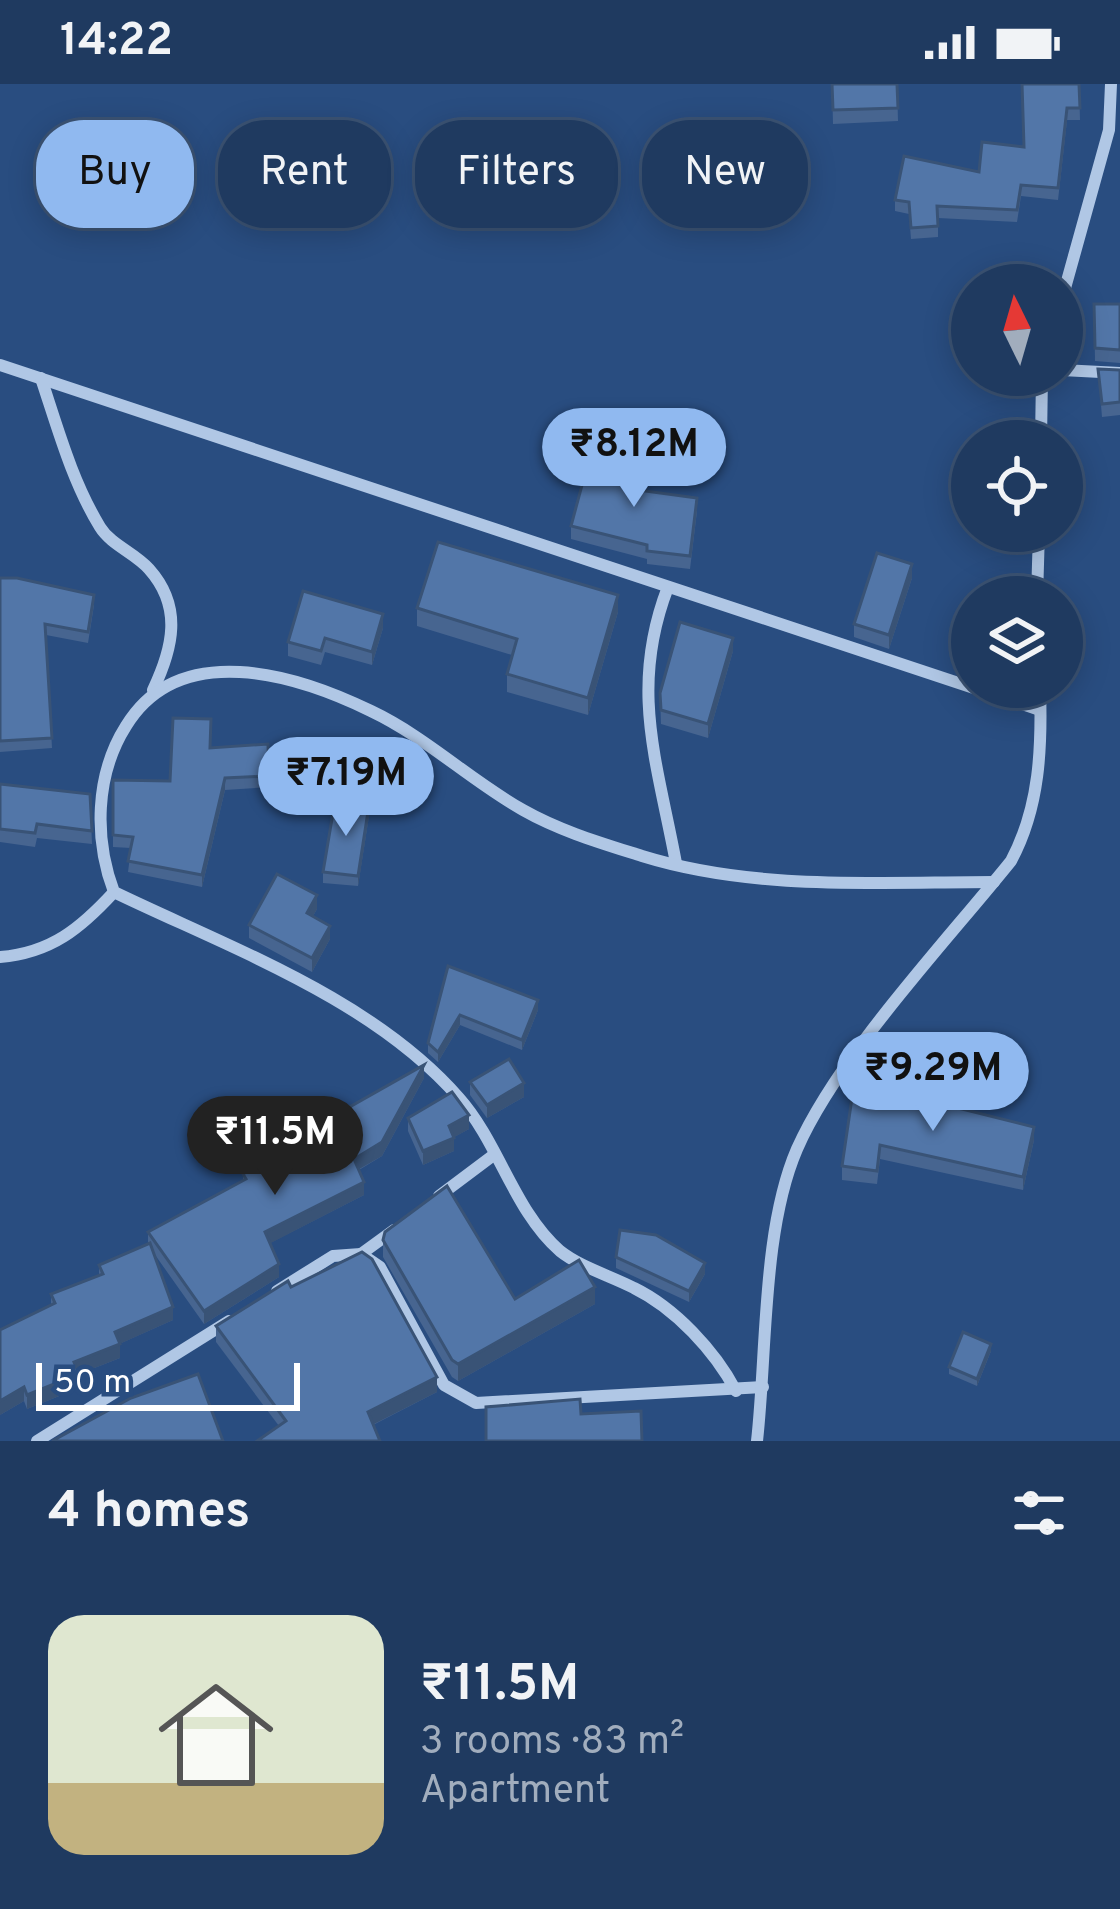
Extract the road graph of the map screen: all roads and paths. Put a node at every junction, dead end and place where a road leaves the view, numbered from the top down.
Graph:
1 (1111, 84) edge
2 (1114, 131) edge
3 (1073, 264) edge
4 (0, 365) edge
5 (1083, 371) edge
6 (1120, 373) edge
7 (41, 379) junction
8 (668, 586) junction
9 (153, 690) junction
10 (1040, 710) joint
11 (676, 863) junction
12 (994, 882) junction
13 (114, 892) junction
14 (0, 957) edge
15 (495, 1154) junction
16 (418, 1211) edge
17 (399, 1226) edge
18 (361, 1254) junction
19 (254, 1305) edge
20 (234, 1318) edge
21 (763, 1387) junction
22 (736, 1390) junction
23 (37, 1441) edge
24 (757, 1441) edge

1 - 2 street
2 - 3 street
4 - 7 street
5 - 6 street
7 - 8 street
7 - 9 street
8 - 10 street
8 - 11 street
9 - 11 street
9 - 13 street
10 - 12 street
11 - 12 street
12 - 21 street
13 - 14 street
13 - 15 street
15 - 16 street
15 - 22 street
17 - 18 street
18 - 19 street
18 - 22 street
20 - 23 street
21 - 22 street
21 - 24 street

